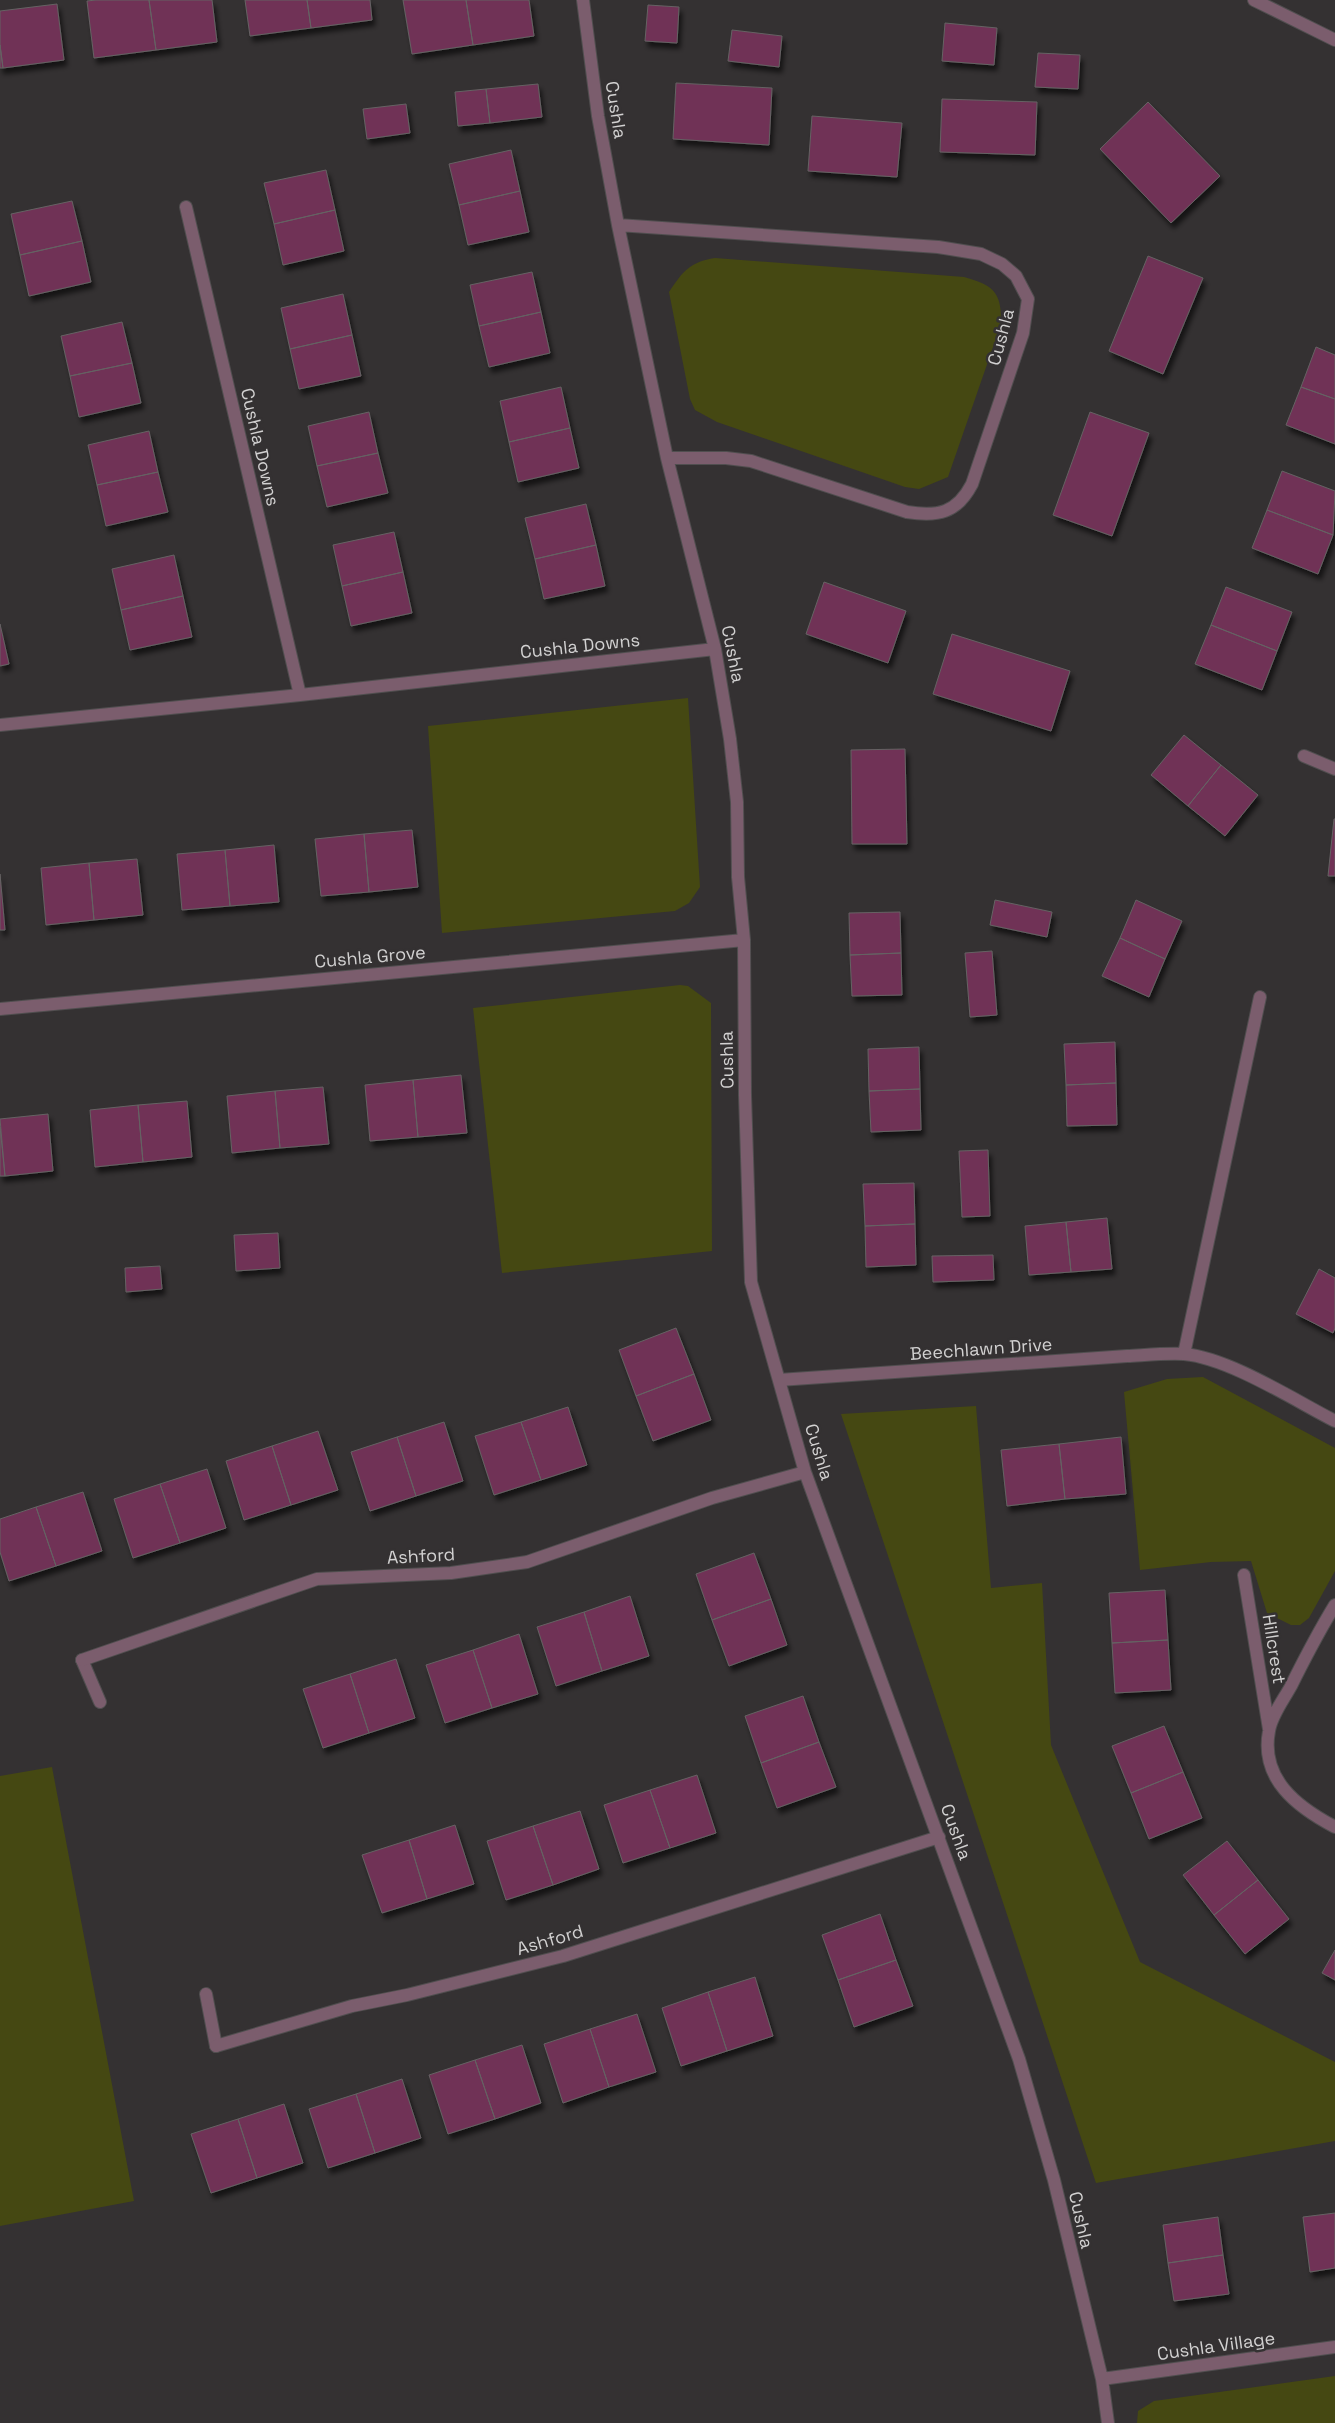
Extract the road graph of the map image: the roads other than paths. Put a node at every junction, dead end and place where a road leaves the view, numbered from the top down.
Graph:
1 (583, 0) edge
2 (1254, 0) edge
3 (1335, 40) edge
4 (186, 206) dead end
5 (618, 225) junction
6 (668, 458) junction
7 (715, 648) junction
8 (300, 695) junction
9 (0, 725) edge
10 (1304, 756) dead end
11 (1335, 769) edge
12 (744, 940) junction
13 (1260, 997) dead end
14 (0, 1009) edge
15 (1184, 1354) junction
16 (779, 1380) junction
17 (1335, 1421) edge
18 (805, 1472) junction
19 (1244, 1575) dead end
20 (1335, 1605) edge
21 (100, 1702) dead end
22 (1269, 1729) junction
23 (1335, 1827) edge
24 (939, 1837) junction
25 (206, 1994) dead end
26 (1335, 2347) edge
27 (1102, 2380) junction
28 (1108, 2423) edge

1 - 5 street, Cushla
2 - 3 street
4 - 8 street, Cushla Downs
5 - 6 street, Cushla
5 - 6 street, Cushla
6 - 7 street, Cushla
7 - 8 street, Cushla Downs
7 - 12 street, Cushla
8 - 9 street, Cushla Downs
10 - 11 street
12 - 14 street, Cushla Grove
12 - 16 street, Cushla
13 - 15 street
15 - 16 street, Beechlawn Drive
15 - 17 street, Beechlawn Drive
16 - 18 street, Cushla
18 - 21 street, Ashford
18 - 24 street, Cushla
19 - 22 street, Hillcrest
20 - 22 street, Hillcrest
22 - 23 street, Hillcrest
24 - 25 street, Ashford
24 - 27 street, Cushla
26 - 27 street, Cushla Village
27 - 28 street, Cushla

